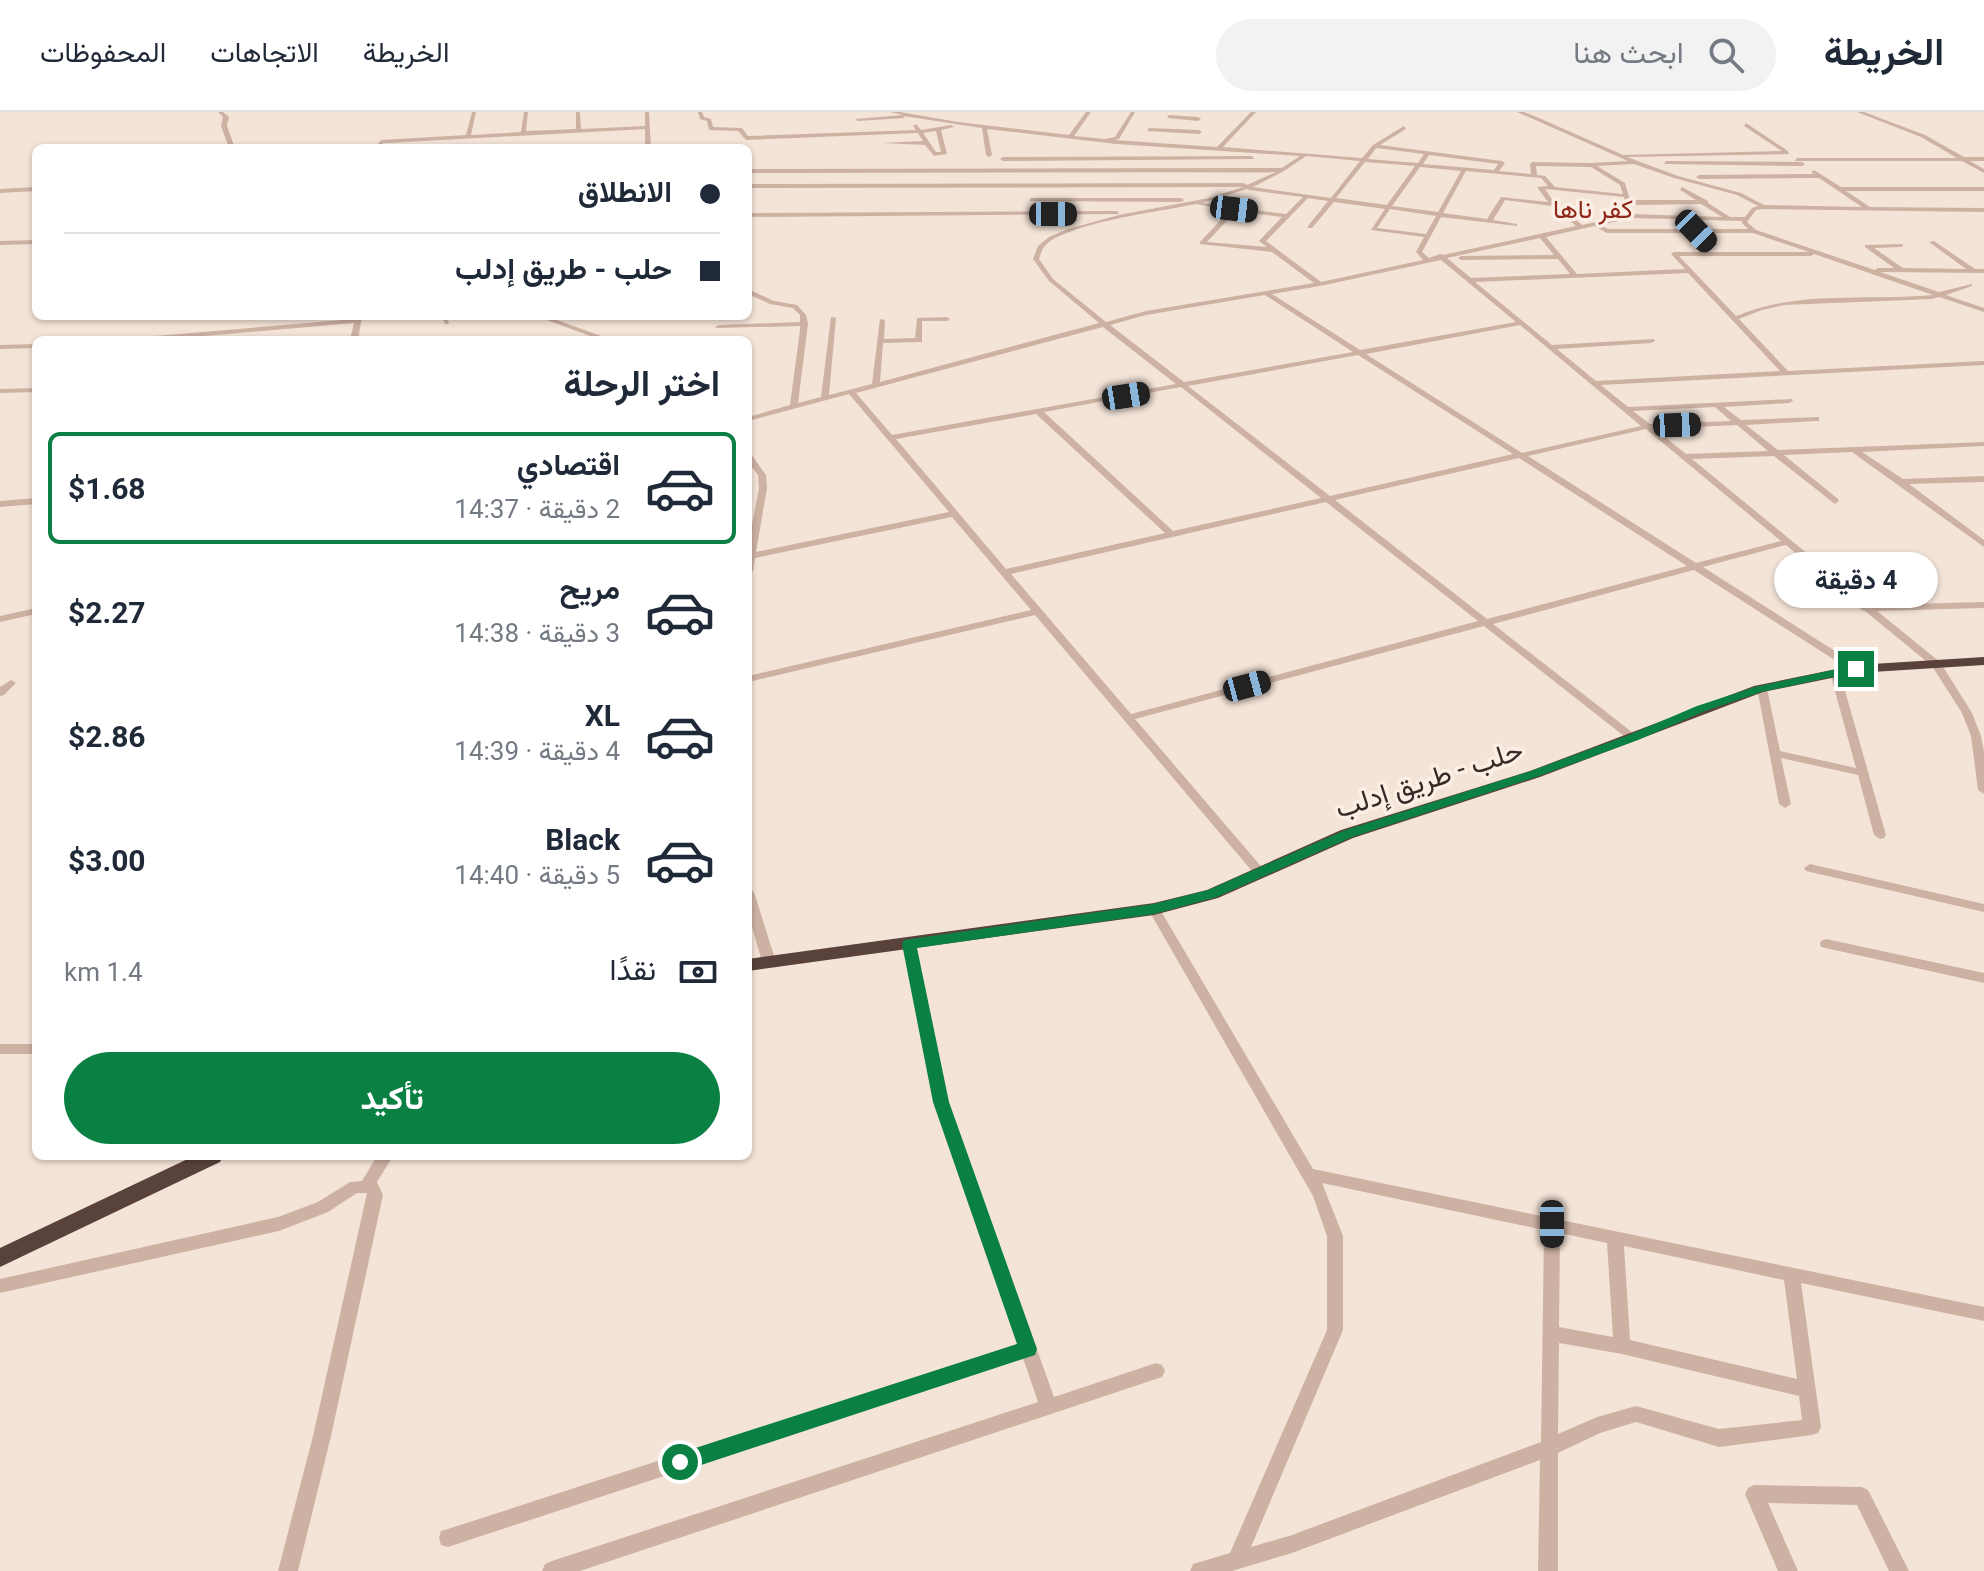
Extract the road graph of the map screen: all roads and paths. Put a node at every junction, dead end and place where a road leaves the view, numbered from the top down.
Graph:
1 (220, 112) edge
2 (474, 112) edge
3 (526, 112) edge
4 (578, 112) edge
5 (647, 112) edge
6 (700, 112) edge
7 (896, 112) edge
8 (1089, 112) edge
9 (1119, 112) edge
10 (1133, 112) edge
11 (1201, 112) edge
12 (1254, 112) edge
13 (1519, 112) edge
14 (1859, 112) edge
15 (949, 114) edge
16 (1170, 114) edge
17 (915, 117) edge
18 (858, 119) dead end
19 (1198, 119) junction
20 (954, 124) junction
21 (1746, 125) dead end
22 (984, 126) junction
23 (648, 127) junction
24 (850, 127) dead end
25 (1404, 128) dead end
26 (938, 129) junction
27 (579, 130) junction
28 (1149, 130) dead end
29 (1161, 130) junction
30 (920, 131) junction
31 (1176, 131) junction
32 (887, 132) junction
33 (1191, 132) junction
34 (1199, 132) dead end
35 (523, 133) junction
36 (509, 134) junction
37 (1071, 136) junction
38 (468, 137) junction
39 (410, 140) junction
40 (1093, 140) junction
41 (885, 143) junction
42 (927, 143) junction
43 (231, 144) edge
44 (381, 144) edge
45 (408, 144) edge
46 (508, 144) edge
47 (648, 144) edge
48 (1375, 146) junction
49 (1167, 147) junction
50 (1218, 149) junction
51 (1092, 151) dead end
52 (1787, 153) junction
53 (1427, 154) junction
54 (884, 155) dead end
55 (989, 155) dead end
56 (1622, 155) junction
57 (1302, 157) junction
58 (1003, 159) dead end
59 (1963, 159) junction
60 (1984, 159) edge
61 (1362, 160) junction
62 (1638, 162) junction
63 (1800, 162) junction
64 (1590, 165) junction
65 (1417, 166) junction
66 (1286, 170) junction
67 (1464, 170) junction
68 (752, 171) edge
69 (1984, 171) edge
70 (1496, 172) junction
71 (1667, 175) junction
72 (1534, 176) junction
73 (1820, 176) junction
74 (752, 186) edge
75 (1248, 187) junction
76 (1552, 187) junction
77 (32, 189) edge
78 (1682, 189) dead end
79 (1840, 189) junction
80 (1984, 189) edge
81 (0, 191) edge
82 (1307, 196) junction
83 (1627, 198) junction
84 (1031, 200) dead end
85 (1209, 200) junction
86 (1331, 200) junction
87 (1706, 202) junction
88 (1194, 203) junction
89 (1553, 204) junction
90 (1388, 207) junction
91 (1763, 207) junction
92 (1868, 208) junction
93 (1234, 209) junction
94 (1984, 210) edge
95 (1145, 213) junction
96 (1438, 214) junction
97 (752, 215) edge
98 (1287, 216) junction
99 (1632, 216) junction
100 (1728, 218) junction
101 (1745, 219) junction
102 (1489, 221) junction
103 (1515, 225) dead end
104 (1596, 225) junction
105 (1310, 227) dead end
106 (1582, 228) junction
107 (1696, 231) junction
108 (1754, 231) junction
109 (1427, 236) junction
110 (1542, 236) junction
111 (32, 242) edge
112 (1932, 242) dead end
113 (0, 243) edge
114 (1901, 245) dead end
115 (1274, 250) junction
116 (1718, 254) junction
117 (1824, 255) junction
118 (1441, 257) junction
119 (1560, 257) junction
120 (1426, 259) junction
121 (1901, 270) junction
122 (1692, 271) junction
123 (1871, 271) junction
124 (1973, 271) junction
125 (1984, 271) edge
126 (1575, 276) junction
127 (1467, 280) junction
128 (1320, 284) junction
129 (1970, 285) dead end
130 (1264, 292) junction
131 (752, 293) edge
132 (1939, 295) junction
133 (1984, 310) edge
134 (833, 318) dead end
135 (1736, 318) junction
136 (947, 319) dead end
137 (351, 320) edge
138 (550, 320) edge
139 (882, 320) dead end
140 (1102, 322) junction
141 (1522, 323) junction
142 (804, 324) junction
143 (719, 327) dead end
144 (216, 336) edge
145 (596, 336) edge
146 (880, 341) junction
147 (1651, 341) dead end
148 (32, 346) edge
149 (0, 347) edge
150 (1550, 347) junction
151 (1358, 353) junction
152 (1984, 363) edge
153 (1787, 374) junction
154 (1593, 383) junction
155 (876, 384) junction
156 (1184, 386) junction
157 (32, 390) edge
158 (0, 391) edge
159 (850, 391) junction
160 (825, 398) junction
161 (1789, 401) dead end
162 (1716, 404) junction
163 (794, 406) junction
164 (1626, 409) junction
165 (1038, 411) junction
166 (752, 418) edge
167 (1816, 419) dead end
168 (1740, 423) junction
169 (1646, 427) junction
170 (890, 438) junction
171 (1984, 444) edge
172 (1853, 449) junction
173 (1776, 453) junction
174 (1518, 456) junction
175 (1683, 457) junction
176 (752, 461) edge
177 (1984, 479) edge
178 (1901, 482) junction
179 (1327, 499) junction
180 (32, 501) edge
181 (1835, 501) dead end
182 (0, 504) edge
183 (954, 514) junction
184 (1171, 534) junction
185 (1787, 542) junction
186 (1984, 544) edge
187 (752, 550) edge
188 (752, 556) edge
189 (1693, 567) junction
190 (1005, 572) junction
191 (1984, 605) edge
192 (1864, 608) junction
193 (32, 612) edge
194 (1037, 612) junction
195 (0, 619) edge
196 (1485, 622) junction
197 (1984, 661) edge
198 (1936, 664) junction
199 (1856, 669) junction
200 (1835, 673) junction
201 (752, 678) edge
202 (11, 683) dead end
203 (1762, 688) junction
204 (0, 693) edge
205 (1128, 718) junction
206 (1633, 738) junction
207 (1775, 753) junction
208 (1863, 773) junction
209 (1984, 790) edge
210 (1785, 804) dead end
211 (1880, 835) dead end
212 (1810, 868) dead end
213 (1261, 874) junction
214 (752, 905) edge
215 (1984, 908) edge
216 (1154, 909) junction
217 (909, 944) junction
218 (1826, 944) dead end
219 (769, 962) junction
220 (752, 964) edge
221 (1984, 978) edge
222 (0, 1049) edge
223 (32, 1049) edge
224 (205, 1160) edge
225 (383, 1160) edge
226 (1308, 1174) junction
227 (367, 1185) junction
228 (1552, 1224) junction
229 (1615, 1237) junction
230 (0, 1258) edge
231 (1791, 1273) junction
232 (0, 1286) edge
233 (1984, 1314) edge
234 (1553, 1334) junction
235 (1622, 1346) junction
236 (1028, 1349) junction
237 (1156, 1371) dead end
238 (1806, 1389) junction
239 (1049, 1407) junction
240 (1551, 1447) junction
241 (448, 1538) dead end
242 (1236, 1560) junction
243 (288, 1571) edge
244 (552, 1571) edge
245 (1200, 1571) edge
246 (1548, 1571) edge
247 (1788, 1571) edge
248 (1899, 1571) edge

1 - 43 street
2 - 38 street
3 - 35 street
4 - 27 street
5 - 23 street
6 - 32 street
7 - 17 street
8 - 37 street
9 - 10 street
10 - 37 street
11 - 19 street
12 - 50 street
13 - 56 street
14 - 59 street
15 - 20 street
16 - 19 street
16 - 29 street
17 - 18 street
17 - 20 street
17 - 24 street
17 - 30 street
19 - 33 street
20 - 22 street
20 - 26 street
21 - 52 street
22 - 37 street
22 - 55 street
23 - 27 street
23 - 47 street
25 - 48 street
26 - 30 street
26 - 42 street
27 - 35 street
28 - 29 street
29 - 31 street
30 - 32 street
30 - 42 street
31 - 33 street
31 - 49 street
32 - 41 street
33 - 34 street
35 - 36 street
36 - 38 street
36 - 46 street
37 - 40 street
38 - 39 street
39 - 44 street
39 - 45 street
40 - 49 street
40 - 51 street
41 - 42 street
41 - 54 street
48 - 53 street
48 - 61 street
49 - 50 street
50 - 57 street
52 - 56 street
52 - 63 street
53 - 65 street
53 - 70 street
56 - 62 street
57 - 58 street
57 - 61 street
57 - 66 street
59 - 60 street
59 - 63 street
59 - 69 street
61 - 65 street
61 - 86 street
62 - 63 street
62 - 64 street
62 - 71 street
63 - 73 street
64 - 72 street
64 - 83 street
65 - 67 street
65 - 90 street
66 - 68 street
66 - 75 street
67 - 70 street
67 - 96 street
70 - 72 street
71 - 73 street
71 - 91 street
72 - 76 street
73 - 79 street
74 - 75 street
75 - 82 street
75 - 85 street
76 - 83 street
76 - 89 street
77 - 81 street
78 - 87 street
79 - 80 street
79 - 92 street
82 - 86 street
82 - 98 street
83 - 87 street
83 - 99 street
84 - 85 street
85 - 88 street
86 - 90 street
86 - 105 street
87 - 100 street
88 - 93 street
88 - 95 street
89 - 102 street
89 - 106 street
90 - 96 street
90 - 109 street
91 - 92 street
91 - 101 street
92 - 94 street
93 - 98 street
93 - 115 street
95 - 97 street
95 - 140 street
96 - 102 street
96 - 109 street
98 - 115 street
99 - 100 street
99 - 104 street
100 - 101 street
101 - 108 street
102 - 103 street
104 - 106 street
104 - 107 street
106 - 110 street
107 - 108 street
107 - 116 street
108 - 117 street
109 - 120 street
110 - 118 street
110 - 119 street
111 - 113 street
112 - 124 street
114 - 121 street
115 - 128 street
116 - 117 street
116 - 122 street
117 - 123 street
118 - 119 street
118 - 120 street
118 - 127 street
119 - 126 street
120 - 128 street
121 - 123 street
121 - 124 street
122 - 126 street
122 - 135 street
123 - 132 street
124 - 125 street
126 - 127 street
127 - 141 street
128 - 130 street
129 - 132 street
130 - 140 street
130 - 151 street
131 - 142 street
132 - 133 street
132 - 135 street
134 - 160 street
135 - 153 street
136 - 146 street
137 - 144 street
138 - 145 street
139 - 146 street
140 - 155 street
140 - 156 street
141 - 150 street
141 - 151 street
142 - 143 street
142 - 163 street
146 - 155 street
147 - 150 street
148 - 149 street
150 - 154 street
151 - 156 street
151 - 174 street
152 - 153 street
153 - 154 street
154 - 164 street
155 - 159 street
156 - 165 street
156 - 179 street
157 - 158 street
159 - 160 street
159 - 170 street
160 - 163 street
161 - 162 street
162 - 164 street
162 - 168 street
163 - 166 street
164 - 169 street
165 - 170 street
165 - 184 street
167 - 168 street
168 - 169 street
168 - 173 street
169 - 174 street
169 - 175 street
170 - 183 street
171 - 172 street
172 - 173 street
172 - 178 street
173 - 175 street
173 - 181 street
174 - 179 street
174 - 189 street
175 - 185 street
176 - 187 street
177 - 178 street
178 - 186 street
179 - 184 street
179 - 196 street
180 - 182 street
183 - 188 street
183 - 190 street
184 - 190 street
185 - 189 street
185 - 192 street
189 - 196 street
189 - 199 street
190 - 194 street
191 - 192 street
192 - 198 street
193 - 195 street
194 - 201 street
194 - 205 street
196 - 205 street
196 - 206 street
197 - 198 highway, حلب - طريق إدلب
198 - 199 highway, حلب - طريق إدلب
198 - 209 street
199 - 200 highway, حلب - طريق إدلب
200 - 203 highway, حلب - طريق إدلب
200 - 208 street
202 - 204 street
203 - 206 highway, حلب - طريق إدلب
203 - 207 street
205 - 213 street
206 - 213 highway, حلب - طريق إدلب
207 - 208 street
207 - 210 street
208 - 211 street
212 - 215 street
213 - 216 highway, حلب - طريق إدلب
214 - 219 street
216 - 217 highway, حلب - طريق إدلب
216 - 226 street
217 - 219 highway, حلب - طريق إدلب
217 - 236 street
218 - 221 street
219 - 220 highway, حلب - طريق إدلب
222 - 223 street
224 - 230 highway
225 - 227 street
226 - 228 street
226 - 242 street
227 - 232 street
227 - 243 street
228 - 229 street
228 - 234 street
229 - 231 street
229 - 235 street
231 - 233 street
231 - 238 street
234 - 235 street
234 - 240 street
235 - 238 street
236 - 239 street
236 - 241 street
237 - 239 street
238 - 240 street
239 - 244 street
240 - 242 street
240 - 246 street
242 - 245 street
247 - 248 street

